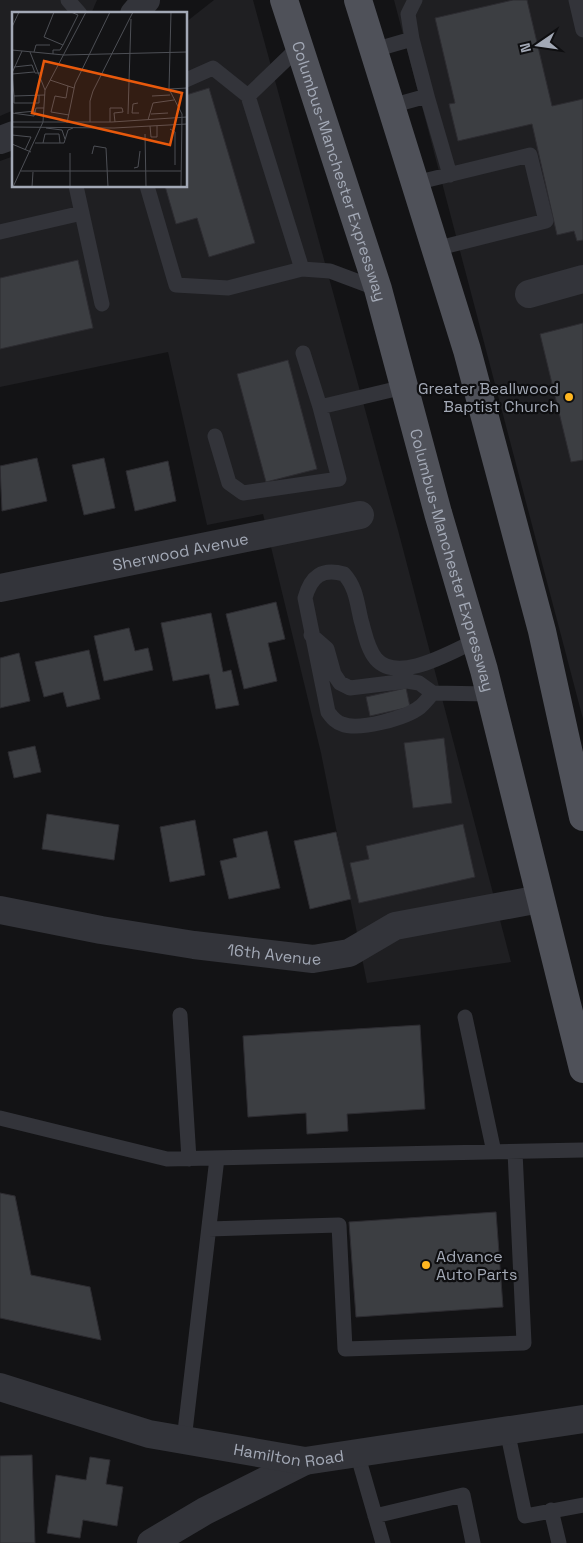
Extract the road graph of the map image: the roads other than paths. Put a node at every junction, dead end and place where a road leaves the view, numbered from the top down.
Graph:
1 (68, 0) edge
2 (146, 0) edge
3 (284, 0) edge
4 (358, 0) edge
5 (415, 0) edge
6 (576, 0) edge
7 (78, 12) edge
8 (136, 12) edge
9 (583, 30) edge
10 (412, 39) junction
11 (299, 47) junction
12 (374, 50) junction
13 (188, 79) edge
14 (248, 96) junction
15 (427, 96) junction
16 (391, 106) junction
17 (12, 136) edge
18 (0, 140) edge
19 (450, 175) junction
20 (415, 184) junction
21 (76, 188) edge
22 (148, 188) edge
23 (82, 213) junction
24 (0, 232) edge
25 (436, 249) junction
26 (302, 269) junction
27 (583, 279) edge
28 (378, 289) junction
29 (529, 294) dead end
30 (102, 304) dead end
31 (303, 353) dead end
32 (404, 387) junction
33 (320, 407) junction
34 (215, 436) dead end
35 (360, 515) dead end
36 (0, 588) edge
37 (311, 635) junction
38 (475, 641) junction
39 (433, 693) junction
40 (489, 694) junction
41 (583, 817) edge
42 (540, 899) junction
43 (0, 910) edge
44 (180, 1015) dead end
45 (465, 1017) dead end
46 (583, 1069) edge
47 (0, 1118) edge
48 (583, 1150) edge
49 (494, 1152) junction
50 (515, 1152) junction
51 (217, 1158) junction
52 (189, 1159) junction
53 (209, 1229) junction
54 (0, 1387) edge
55 (583, 1419) edge
56 (506, 1430) junction
57 (184, 1440) junction
58 (357, 1453) junction
59 (304, 1461) junction
60 (583, 1505) edge
61 (551, 1510) junction
62 (375, 1516) junction
63 (151, 1543) edge
64 (383, 1543) edge
65 (473, 1543) edge
66 (559, 1543) edge

1 - 7 lane
2 - 8 street
3 - 11 main road, Columbus-Manchester Expressway
4 - 12 main road
5 - 10 lane
6 - 9 lane
10 - 12 lane
10 - 15 lane
11 - 14 lane
11 - 28 main road, Columbus-Manchester Expressway
12 - 16 main road
13 - 14 lane
14 - 26 lane
15 - 16 lane
15 - 19 lane
16 - 20 main road
17 - 18 street
19 - 20 lane
19 - 25 lane
20 - 25 main road
21 - 23 lane
22 - 26 lane
23 - 24 lane
23 - 30 lane
25 - 41 main road
26 - 28 lane
27 - 29 street
28 - 32 main road, Columbus-Manchester Expressway
31 - 33 lane
32 - 33 lane
32 - 38 main road, Columbus-Manchester Expressway
33 - 34 lane
35 - 36 street, Sherwood Avenue
37 - 38 lane
37 - 39 lane
37 - 39 lane
38 - 40 main road, Columbus-Manchester Expressway
39 - 40 lane
40 - 42 main road, Columbus-Manchester Expressway
42 - 43 street, 16th Avenue
42 - 46 main road, Columbus-Manchester Expressway
44 - 52 lane
45 - 49 lane
47 - 52 lane
48 - 50 lane
49 - 50 lane
49 - 51 lane
50 - 53 lane
51 - 52 lane
51 - 53 lane
53 - 57 lane
54 - 57 street, Hamilton Road
55 - 56 street, Hamilton Road
56 - 58 street, Hamilton Road
56 - 61 lane
57 - 59 street, Hamilton Road
58 - 59 street, Hamilton Road
58 - 62 lane
59 - 63 street
60 - 61 lane
61 - 66 lane
62 - 64 lane
62 - 65 lane

